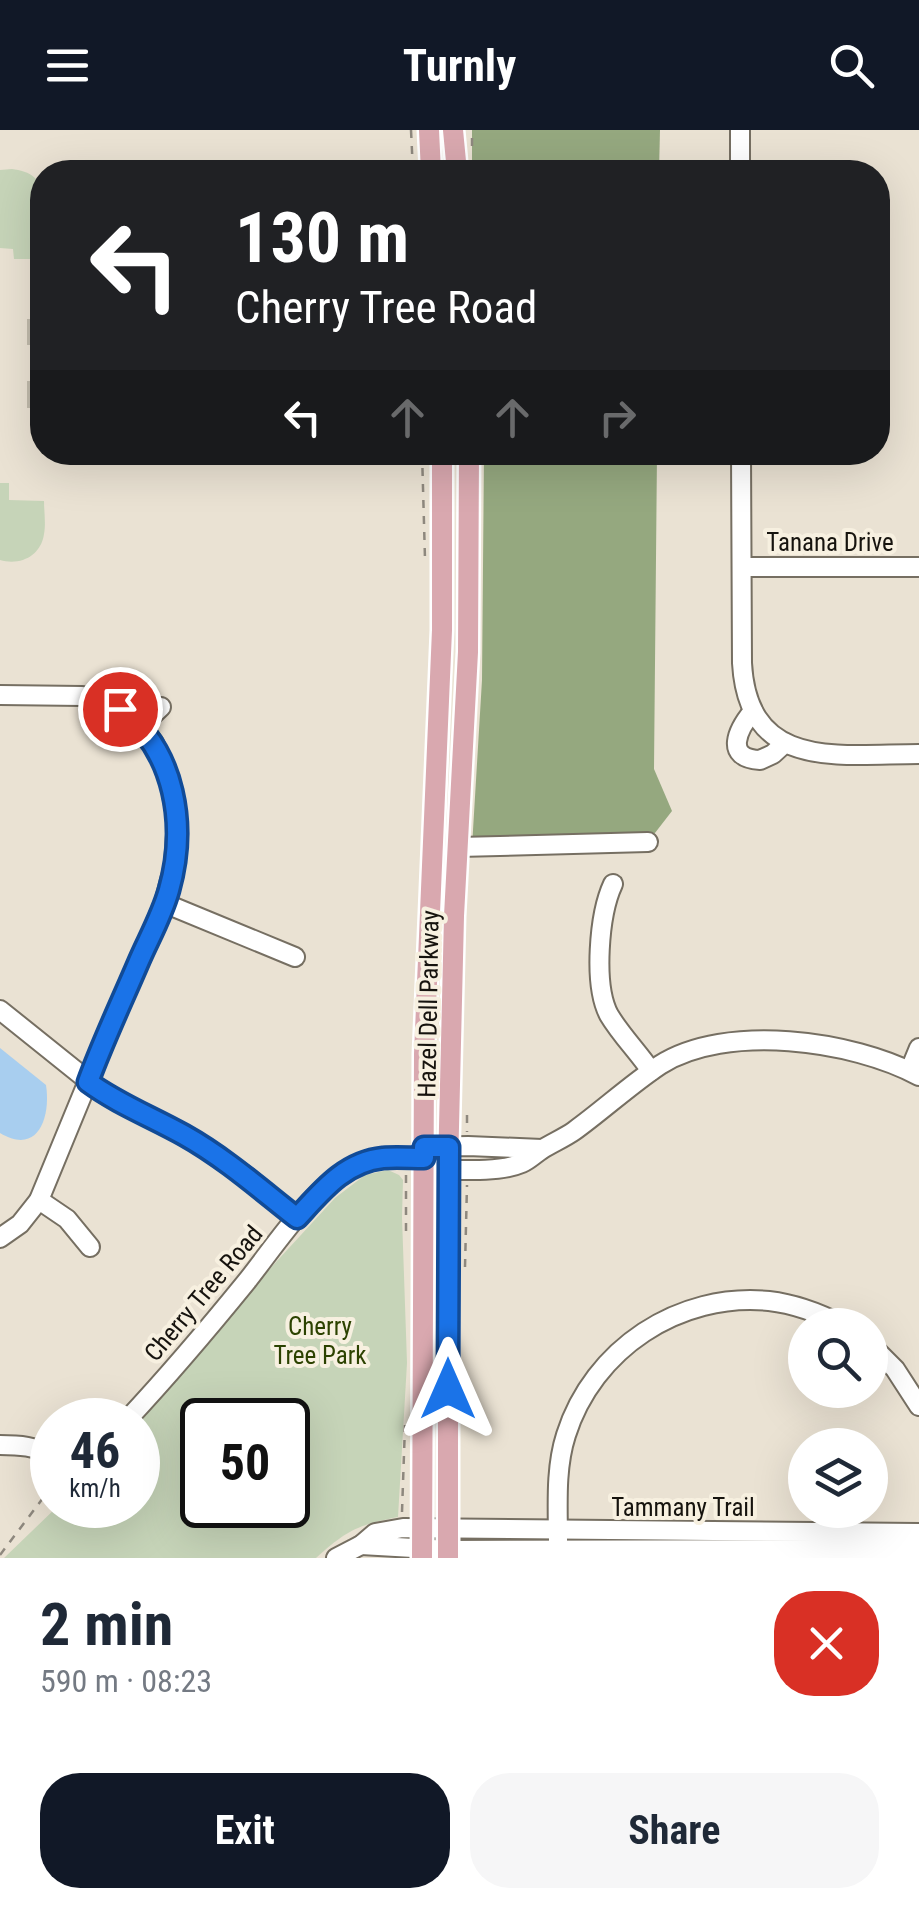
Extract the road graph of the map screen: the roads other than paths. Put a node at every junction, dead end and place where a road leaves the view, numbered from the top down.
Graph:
1 (429, 130) edge
2 (453, 130) edge
3 (740, 130) edge
4 (430, 160) edge
5 (456, 160) edge
6 (740, 160) edge
7 (442, 465) edge
8 (469, 465) edge
9 (741, 465) edge
10 (742, 567) junction
11 (919, 567) edge
12 (0, 695) edge
13 (161, 707) dead end
14 (753, 711) junction
15 (141, 726) junction
16 (785, 742) junction
17 (919, 754) edge
18 (648, 842) dead end
19 (459, 847) junction
20 (613, 884) dead end
21 (164, 904) junction
22 (296, 958) dead end
23 (0, 1010) edge
24 (919, 1048) edge
25 (652, 1071) junction
26 (914, 1073) edge
27 (88, 1082) junction
28 (449, 1147) junction
29 (542, 1149) junction
30 (424, 1158) junction
31 (448, 1169) junction
32 (39, 1200) junction
33 (297, 1218) junction
34 (0, 1238) edge
35 (90, 1247) dead end
36 (800, 1308) edge
37 (888, 1362) edge
38 (148, 1398) edge
39 (919, 1406) edge
40 (0, 1445) edge
41 (30, 1447) edge
42 (919, 1533) edge
43 (782, 1541) junction
44 (422, 1545) edge
45 (558, 1545) edge
46 (448, 1546) edge
47 (919, 1550) edge
48 (336, 1558) edge

1 - 4 main road
2 - 5 main road
3 - 6 street
7 - 30 main road, Hazel Dell Parkway
8 - 19 main road, Hazel Dell Parkway
9 - 10 street
10 - 11 street, Tanana Drive
10 - 14 street
12 - 15 street
13 - 15 street
14 - 16 street
14 - 16 street
15 - 21 street
16 - 17 street
18 - 19 street
19 - 28 main road, Hazel Dell Parkway
20 - 25 street
21 - 22 street
21 - 27 street
23 - 27 street
24 - 26 street
25 - 26 street
25 - 29 street
27 - 32 street
27 - 33 street
28 - 29 street
28 - 30 street
28 - 31 main road, Hazel Dell Parkway
29 - 31 street
30 - 31 street
30 - 33 street, Cherry Tree Road
30 - 44 main road, Hazel Dell Parkway
31 - 46 main road, Hazel Dell Parkway
32 - 34 street
32 - 35 street
33 - 38 street, Cherry Tree Road
36 - 45 street
37 - 39 street
40 - 41 street
42 - 43 street, Tammany Trail
43 - 45 street, Tammany Trail
43 - 47 street, Tammany Trail
44 - 46 street, Tammany Trail
44 - 48 street, Tammany Trail
45 - 46 street, Tammany Trail

